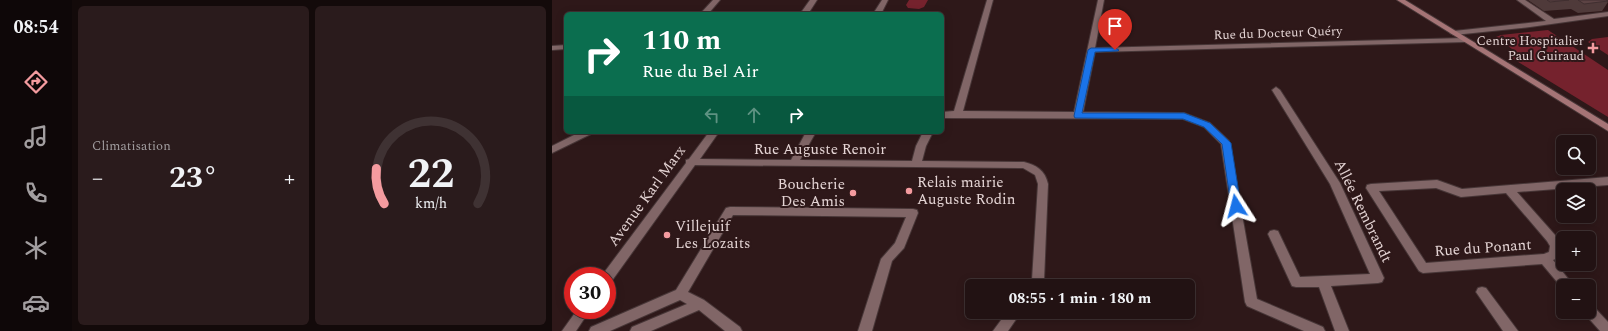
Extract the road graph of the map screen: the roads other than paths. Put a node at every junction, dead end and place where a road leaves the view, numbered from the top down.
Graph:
1 (717, 0) edge
2 (814, 0) edge
3 (885, 0) edge
4 (990, 0) edge
5 (1101, 0) edge
6 (1400, 0) edge
7 (1520, 0) edge
8 (706, 12) edge
9 (805, 12) edge
10 (878, 12) edge
11 (1608, 14) edge
12 (1553, 22) junction
13 (1454, 33) junction
14 (1465, 40) junction
15 (564, 47) edge
16 (552, 48) edge
17 (1091, 50) junction
18 (1276, 90) dead end
19 (958, 114) junction
20 (944, 115) edge
21 (1078, 116) junction
22 (1608, 128) edge
23 (584, 134) edge
24 (712, 134) edge
25 (810, 134) edge
26 (927, 134) edge
27 (552, 150) edge
28 (690, 162) junction
29 (793, 164) junction
30 (916, 164) junction
31 (1608, 181) edge
32 (1509, 190) junction
33 (1274, 234) dead end
34 (1545, 259) junction
35 (615, 267) edge
36 (1038, 279) edge
37 (1562, 279) edge
38 (1323, 282) junction
39 (1482, 292) dead end
40 (680, 294) junction
41 (700, 304) junction
42 (1596, 318) edge
43 (578, 319) edge
44 (1009, 319) edge
45 (569, 331) edge
46 (596, 331) edge
47 (638, 331) edge
48 (735, 331) edge
49 (864, 331) edge
50 (1000, 331) edge
51 (1318, 331) edge
52 (1342, 331) edge
53 (1511, 331) edge
54 (1608, 331) edge

1 - 8 street
2 - 9 street
3 - 10 street
4 - 19 street
5 - 17 street
6 - 13 main road
7 - 12 street
11 - 12 street
12 - 13 street
13 - 14 main road
14 - 17 street, Rue du Docteur Quéry
14 - 22 main road
15 - 16 street
17 - 21 street
18 - 38 street, Allée Rembrandt
19 - 20 street
19 - 21 street
21 - 51 street
23 - 27 street
24 - 28 street, Avenue Karl Marx
25 - 29 street
26 - 30 street
28 - 29 street, Rue Auguste Renoir
28 - 35 street, Avenue Karl Marx
29 - 30 street, Rue Auguste Renoir
30 - 36 street, Rue Auguste Renoir
31 - 32 street, Rue du Ponant
32 - 34 street
32 - 34 street, Rue du Ponant
33 - 38 street, Allée Rembrandt
34 - 37 street
38 - 52 street
39 - 53 street
40 - 41 street
40 - 46 street
40 - 49 street
41 - 47 street
41 - 48 street
42 - 54 street
43 - 45 street
44 - 50 street

